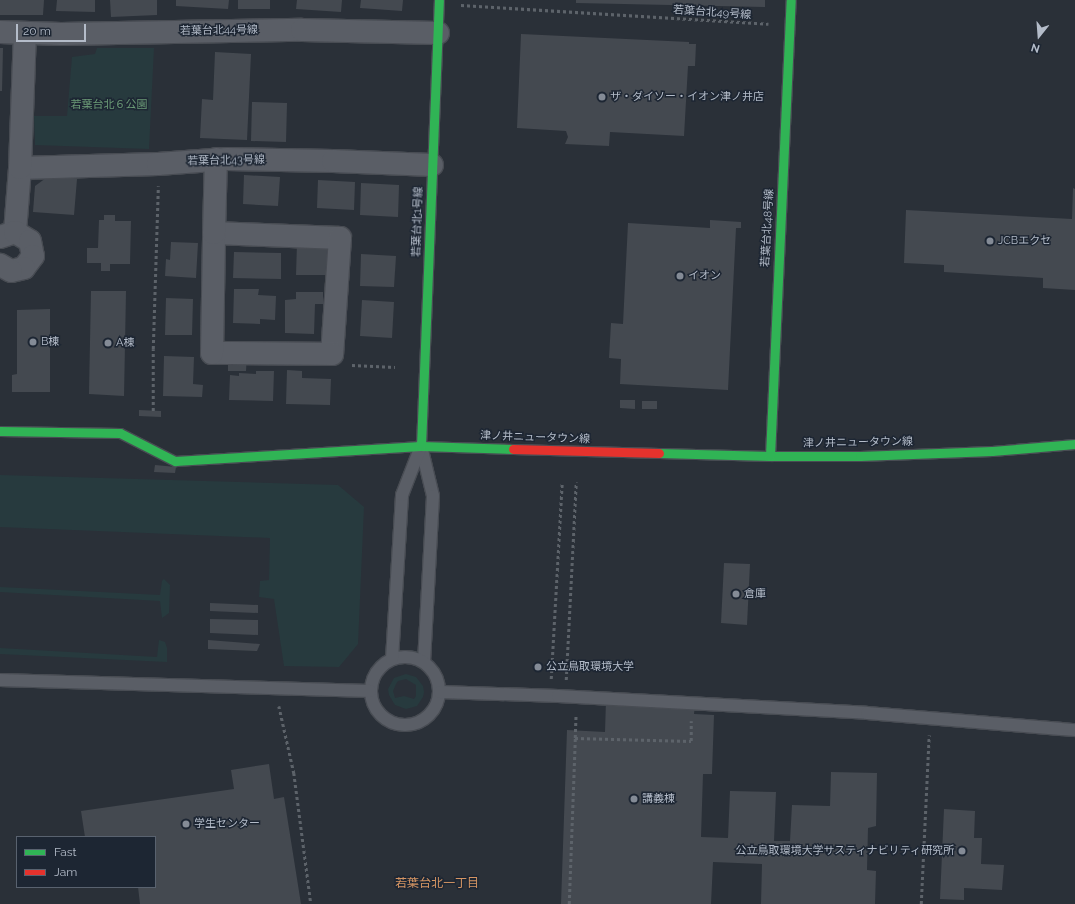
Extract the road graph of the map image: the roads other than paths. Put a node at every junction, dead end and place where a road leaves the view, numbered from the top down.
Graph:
1 (439, 0) edge
2 (791, 0) edge
3 (0, 32) edge
4 (25, 33) junction
5 (438, 33) junction
6 (216, 159) junction
7 (432, 165) junction
8 (20, 168) junction
9 (214, 233) junction
10 (7, 234) edge
11 (0, 265) edge
12 (0, 431) edge
13 (1075, 444) edge
14 (421, 446) junction
15 (770, 456) junction
16 (392, 659) junction
17 (424, 662) junction
18 (0, 680) edge
19 (370, 691) junction
20 (440, 692) junction
21 (1075, 730) edge

1 - 5 street, 若葉台北1号線
2 - 15 street, 若葉台北48号線
3 - 4 street, 若葉台北44号線
4 - 5 street, 若葉台北44号線
4 - 8 street
5 - 7 street, 若葉台北1号線
6 - 7 street, 若葉台北43号線
6 - 8 street, 若葉台北43号線
6 - 9 street
7 - 14 street, 若葉台北1号線
8 - 10 street
9 - 9 street
10 - 11 street
12 - 14 street, 津ノ井ニュータウン線
13 - 15 street, 津ノ井ニュータウン線
14 - 15 street, 津ノ井ニュータウン線
14 - 16 lane
14 - 17 lane
16 - 17 lane
16 - 19 lane
17 - 20 lane
18 - 19 lane
19 - 20 lane
20 - 21 lane

